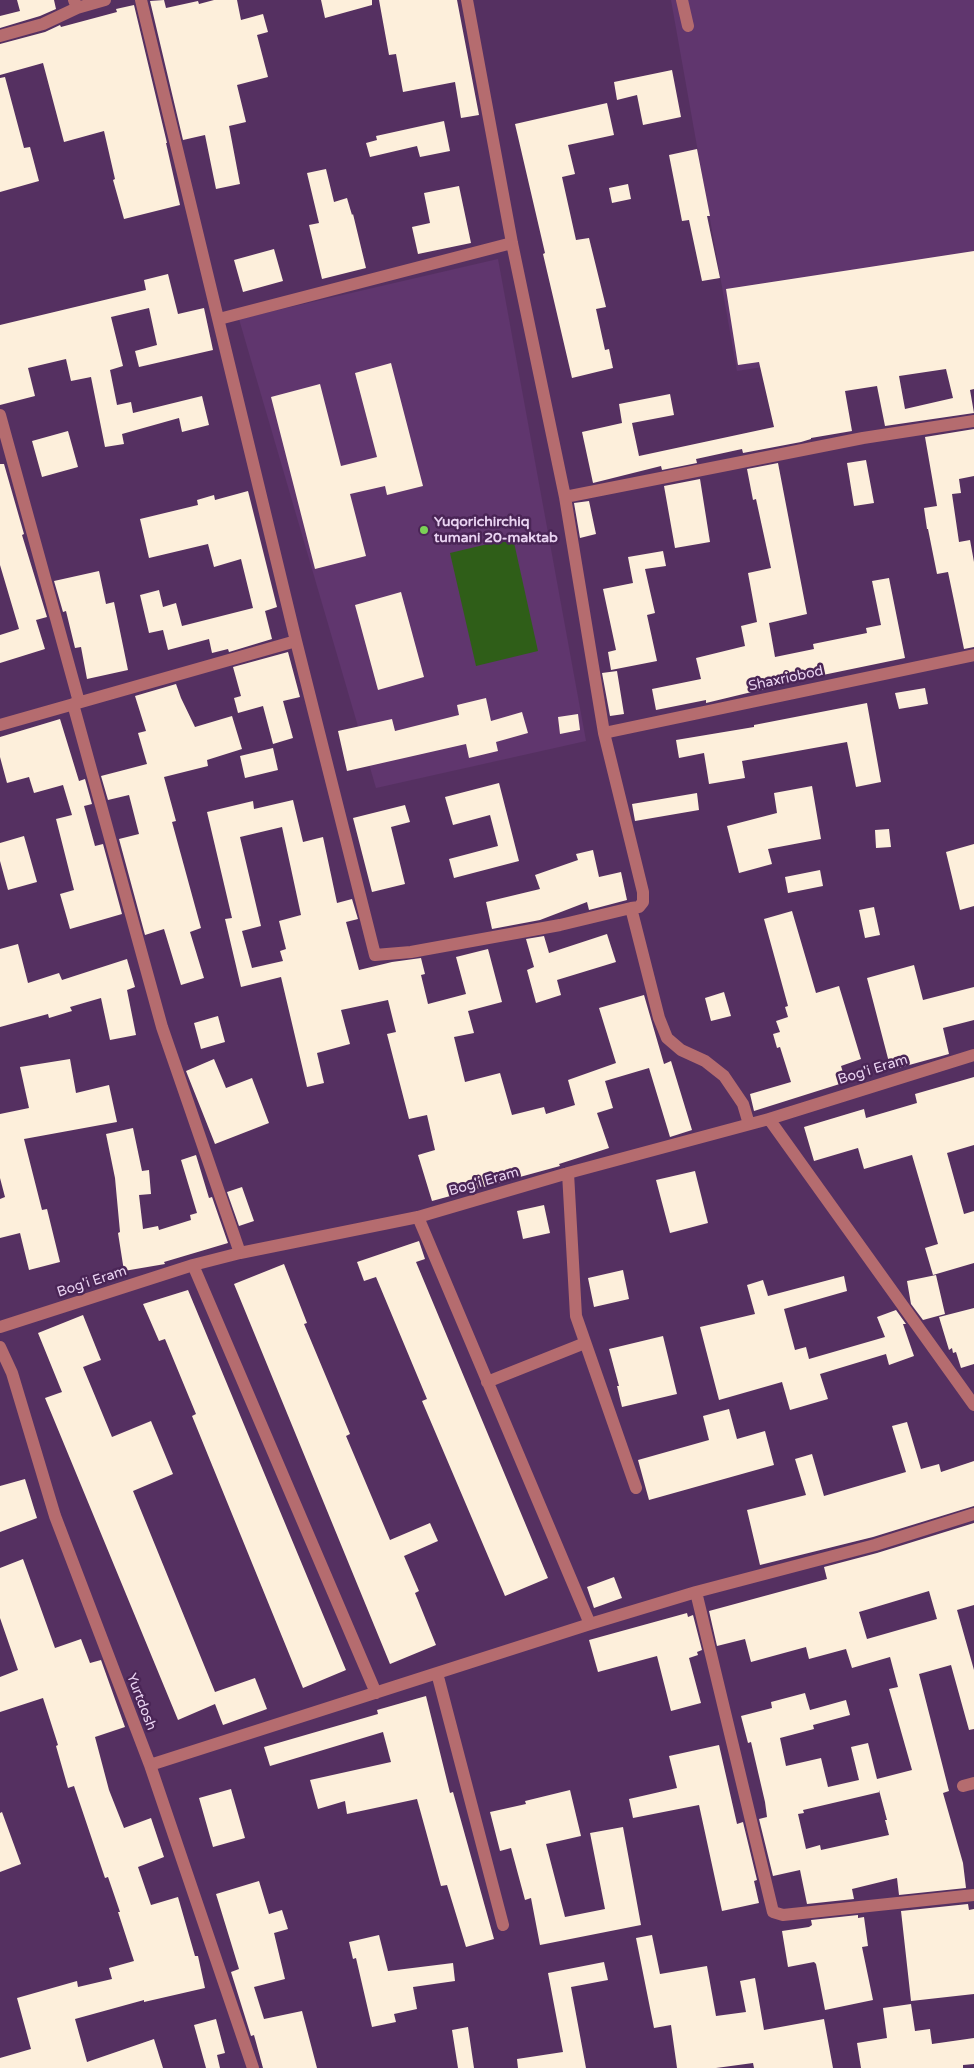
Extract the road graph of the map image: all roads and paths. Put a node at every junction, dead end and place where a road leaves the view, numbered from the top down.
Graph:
1 (105, 0) edge
2 (141, 0) edge
3 (467, 0) edge
4 (682, 0) edge
5 (76, 4) edge
6 (688, 26) dead end
7 (0, 36) edge
8 (512, 243) junction
9 (218, 319) junction
10 (0, 415) edge
11 (974, 421) edge
12 (564, 497) junction
13 (296, 641) junction
14 (974, 655) edge
15 (76, 703) junction
16 (0, 725) edge
17 (604, 733) junction
18 (631, 908) junction
19 (974, 1055) edge
20 (769, 1119) junction
21 (749, 1124) junction
22 (568, 1173) junction
23 (418, 1217) junction
24 (240, 1253) junction
25 (193, 1265) junction
26 (0, 1326) edge
27 (585, 1343) junction
28 (0, 1347) edge
29 (487, 1382) junction
30 (974, 1404) edge
31 (636, 1488) dead end
32 (974, 1514) edge
33 (696, 1592) junction
34 (590, 1624) junction
35 (438, 1673) junction
36 (376, 1692) junction
37 (150, 1765) junction
38 (974, 1895) edge
39 (503, 1925) dead end
40 (253, 2068) edge

1 - 5 street
2 - 9 street
3 - 8 street
4 - 6 street
5 - 7 street
8 - 9 street
8 - 12 street
9 - 13 street
10 - 15 street
11 - 12 street
12 - 17 street
13 - 15 street
13 - 18 street
14 - 17 street, Shaxriobod
15 - 16 street
15 - 24 street
17 - 18 street
18 - 21 street
19 - 20 street, Bog'i Eram
20 - 21 street, Bog'i Eram
20 - 30 street
21 - 22 street, Bog'i Eram
22 - 23 street, Bog'i Eram
22 - 27 street
23 - 24 street, Bog'i Eram
23 - 29 street
24 - 25 street, Bog'i Eram
25 - 26 street, Bog'i Eram
25 - 36 street
27 - 29 street
27 - 31 street
28 - 37 street, Yurtdosh
29 - 34 street
32 - 33 street
33 - 34 street
33 - 38 street
34 - 35 street
35 - 36 street
35 - 39 street
36 - 37 street
37 - 40 street, Yurtdosh

